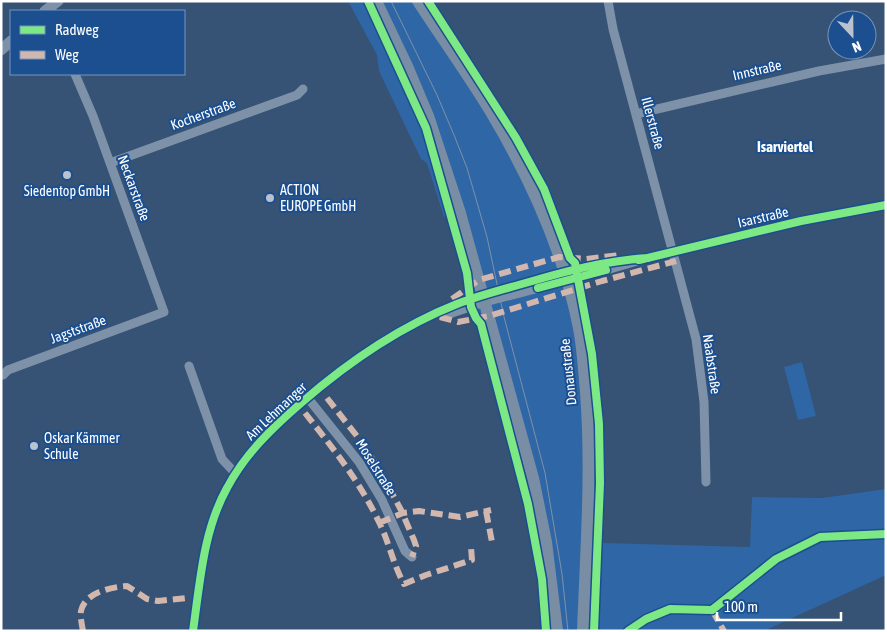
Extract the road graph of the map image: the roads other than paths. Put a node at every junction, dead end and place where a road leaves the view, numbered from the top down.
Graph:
1 (58, 1) edge
2 (376, 1) edge
3 (418, 1) edge
4 (608, 1) edge
5 (46, 10) edge
6 (886, 59) edge
7 (75, 75) edge
8 (304, 89) dead end
9 (636, 114) junction
10 (110, 163) junction
11 (886, 205) edge
12 (674, 252) junction
13 (566, 276) junction
14 (484, 298) junction
15 (164, 312) joint
16 (189, 366) dead end
17 (4, 375) dead end
18 (307, 398) junction
19 (235, 473) junction
20 (706, 482) dead end
21 (412, 556) dead end
22 (192, 631) edge
23 (557, 631) edge
24 (583, 631) edge

1 - 5 street
2 - 14 main road
3 - 13 main road, Donaustraße
4 - 9 street, Illerstraße
6 - 9 street, Innstraße
7 - 10 street, Neckarstraße
8 - 10 street, Kocherstraße
9 - 12 street, Illerstraße
10 - 15 street, Neckarstraße
11 - 12 street, Isarstraße
12 - 13 street, Isarstraße
12 - 20 street, Naabstraße
13 - 14 street, Isarstraße
13 - 24 main road, Donaustraße
14 - 18 street, Am Lehmanger
14 - 23 main road
15 - 17 street, Jagststraße
16 - 19 street
18 - 19 street, Am Lehmanger
18 - 21 street, Moselstraße
19 - 22 street, Am Lehmanger

